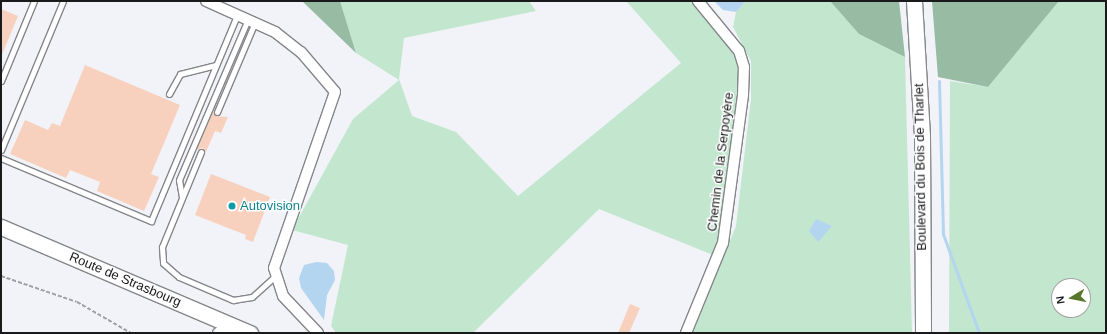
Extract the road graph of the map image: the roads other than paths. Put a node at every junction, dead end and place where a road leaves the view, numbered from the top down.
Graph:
1 (34, 1) edge
2 (63, 1) edge
3 (206, 1) edge
4 (698, 1) edge
5 (914, 1) edge
6 (237, 14) junction
7 (252, 20) junction
8 (216, 65) junction
9 (1, 81) edge
10 (169, 94) dead end
11 (217, 112) dead end
12 (1, 150) edge
13 (201, 152) dead end
14 (1, 158) edge
15 (182, 197) junction
16 (1, 227) edge
17 (274, 277) junction
18 (231, 325) junction
19 (218, 333) edge
20 (250, 333) edge
21 (318, 333) edge
22 (686, 333) edge
23 (923, 333) edge

1 - 9 lane
2 - 12 lane
3 - 6 street
4 - 22 street, Chemin de la Serpoyère
5 - 23 main road, Boulevard du Bois de Tharlet
6 - 7 street
6 - 8 lane
7 - 11 lane
7 - 15 lane
7 - 17 street
8 - 10 lane
8 - 14 lane
13 - 15 lane
15 - 17 lane
16 - 18 main road, Route de Strasbourg
17 - 21 street
18 - 19 street
18 - 20 main road, Route de Strasbourg

